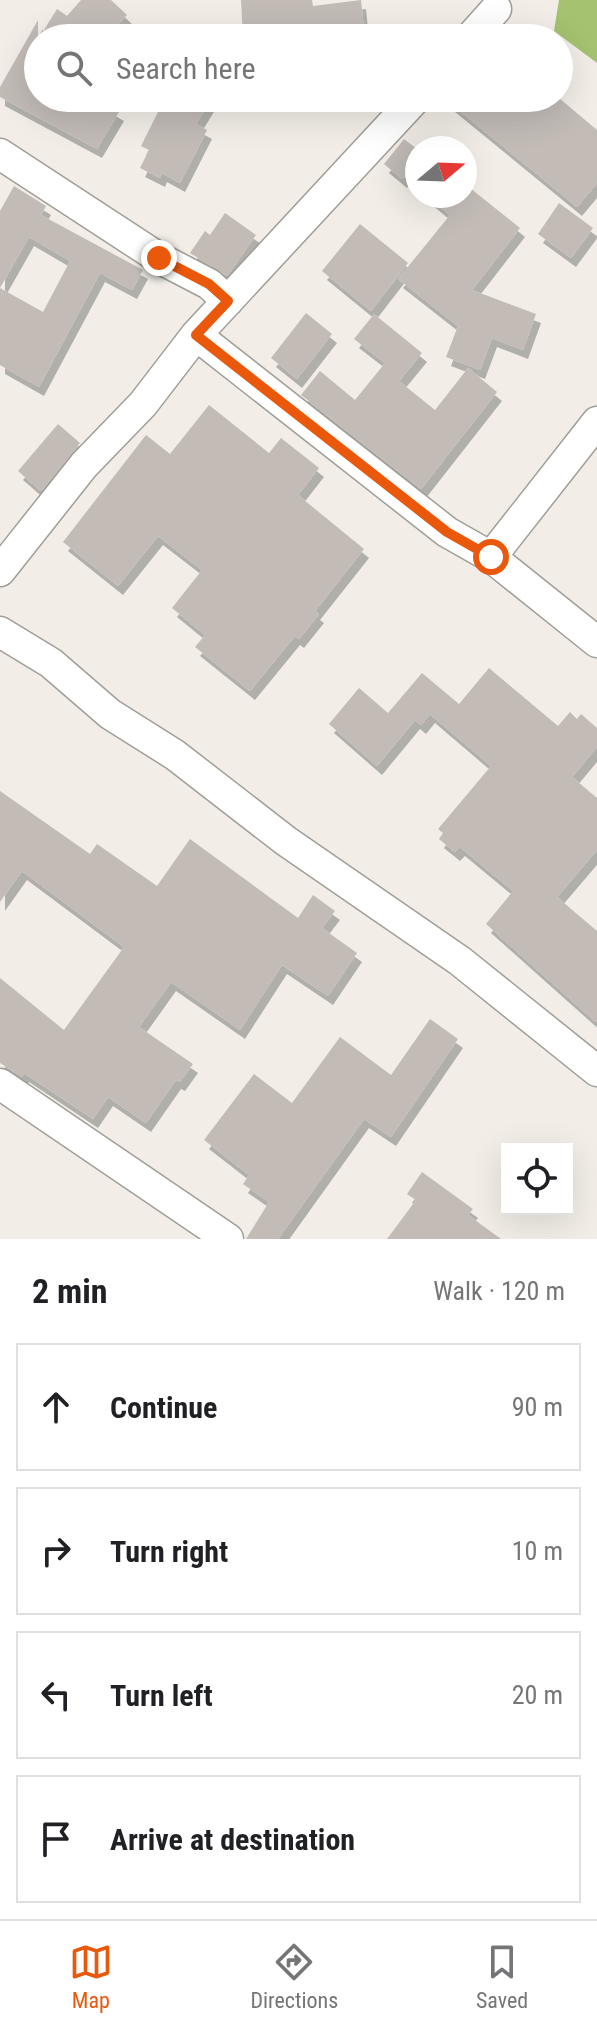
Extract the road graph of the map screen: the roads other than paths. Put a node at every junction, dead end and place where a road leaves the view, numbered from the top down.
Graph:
1 (496, 9) dead end
2 (483, 24) edge
3 (403, 112) edge
4 (0, 154) edge
5 (228, 301) junction
6 (196, 335) junction
7 (597, 422) edge
8 (491, 557) junction
9 (0, 571) edge
10 (0, 632) edge
11 (597, 642) edge
12 (597, 1071) edge
13 (0, 1084) edge
14 (228, 1239) edge

1 - 2 street
3 - 5 street
4 - 5 street
5 - 6 street
6 - 8 street
6 - 9 street
7 - 8 street
8 - 11 street
10 - 12 street
13 - 14 street

